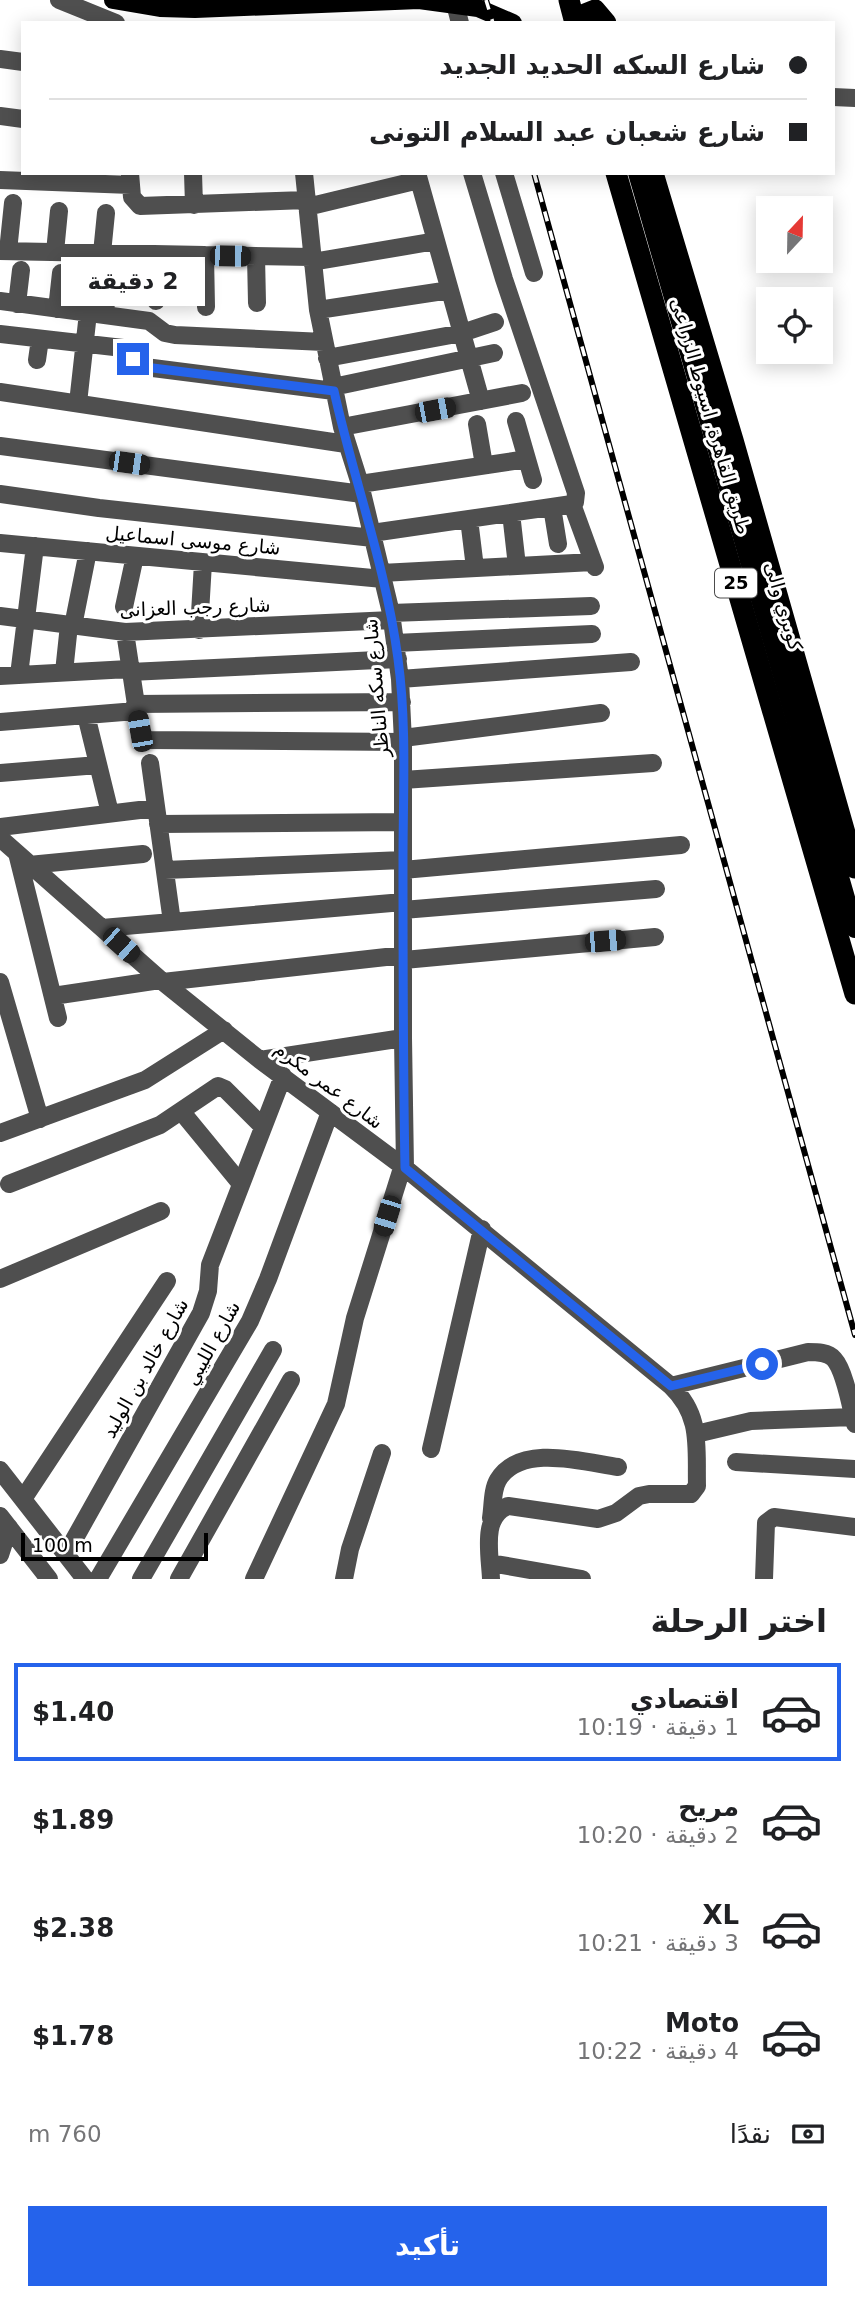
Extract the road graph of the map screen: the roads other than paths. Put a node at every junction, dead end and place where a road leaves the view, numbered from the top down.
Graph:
1 (59, 0) edge
2 (105, 0) edge
3 (113, 0) edge
4 (454, 0) edge
5 (569, 0) edge
6 (603, 0) edge
7 (434, 2) edge
8 (112, 21) edge
9 (459, 21) edge
10 (492, 21) edge
11 (508, 21) edge
12 (577, 21) edge
13 (580, 21) edge
14 (605, 21) edge
15 (607, 21) edge
16 (0, 59) edge
17 (21, 62) edge
18 (835, 97) edge
19 (855, 98) edge
20 (0, 117) edge
21 (21, 119) edge
22 (193, 175) edge
23 (304, 175) edge
24 (473, 175) edge
25 (505, 175) edge
26 (617, 175) edge
27 (638, 175) edge
28 (647, 175) edge
29 (654, 175) edge
30 (418, 177) edge
31 (0, 180) edge
32 (131, 183) edge
33 (13, 203) dead end
34 (306, 203) junction
35 (194, 205) junction
36 (59, 211) dead end
37 (106, 213) dead end
38 (436, 241) junction
39 (4, 251) edge
40 (55, 252) junction
41 (102, 253) junction
42 (155, 254) junction
43 (205, 255) junction
44 (256, 256) junction
45 (312, 260) junction
46 (21, 270) dead end
47 (61, 273) dead end
48 (108, 273) dead end
49 (534, 274) dead end
50 (450, 290) junction
51 (156, 301) dead end
52 (9, 302) edge
53 (257, 303) dead end
54 (206, 307) dead end
55 (57, 309) junction
56 (318, 310) junction
57 (96, 314) junction
58 (495, 322) dead end
59 (462, 333) junction
60 (0, 334) edge
61 (40, 339) junction
62 (84, 344) junction
63 (326, 350) junction
64 (494, 353) dead end
65 (469, 358) junction
66 (37, 360) dead end
67 (333, 389) junction
68 (0, 391) edge
69 (522, 393) dead end
70 (481, 401) junction
71 (78, 403) junction
72 (516, 421) dead end
73 (477, 424) dead end
74 (344, 435) junction
75 (0, 446) edge
76 (527, 459) junction
77 (484, 466) junction
78 (533, 480) dead end
79 (361, 489) junction
80 (0, 494) edge
81 (572, 504) junction
82 (552, 507) junction
83 (511, 513) junction
84 (755, 516) junction
85 (469, 519) junction
86 (373, 535) junction
87 (0, 543) edge
88 (558, 544) dead end
89 (35, 546) junction
90 (88, 551) junction
91 (135, 556) junction
92 (203, 562) junction
93 (517, 566) junction
94 (475, 568) junction
95 (382, 576) junction
96 (591, 606) dead end
97 (124, 607) dead end
98 (0, 616) edge
99 (392, 616) junction
100 (26, 620) junction
101 (71, 625) junction
102 (199, 630) junction
103 (125, 632) junction
104 (592, 634) dead end
105 (397, 651) junction
106 (631, 662) dead end
107 (129, 671) junction
108 (64, 672) junction
109 (19, 675) junction
110 (0, 676) edge
111 (400, 679) junction
112 (402, 702) junction
113 (136, 707) junction
114 (601, 713) dead end
115 (86, 715) junction
116 (0, 723) edge
117 (403, 740) junction
118 (150, 763) dead end
119 (653, 763) dead end
120 (98, 765) junction
121 (0, 773) edge
122 (403, 780) junction
123 (110, 813) junction
124 (157, 816) junction
125 (403, 822) junction
126 (0, 827) edge
127 (0, 838) edge
128 (681, 845) dead end
129 (144, 854) dead end
130 (23, 859) junction
131 (403, 865) junction
132 (855, 868) edge
133 (165, 870) junction
134 (656, 889) dead end
135 (403, 906) junction
136 (172, 922) junction
137 (102, 928) junction
138 (855, 929) edge
139 (655, 937) dead end
140 (404, 957) junction
141 (162, 981) junction
142 (0, 982) edge
143 (855, 994) edge
144 (53, 996) junction
145 (58, 1018) dead end
146 (224, 1030) junction
147 (403, 1038) junction
148 (260, 1060) junction
149 (283, 1076) junction
150 (181, 1111) junction
151 (330, 1112) junction
152 (40, 1119) junction
153 (262, 1126) junction
154 (0, 1133) edge
155 (404, 1167) junction
156 (9, 1184) dead end
157 (241, 1184) junction
158 (161, 1211) dead end
159 (482, 1229) junction
160 (0, 1279) edge
161 (167, 1281) dead end
162 (273, 1350) dead end
163 (291, 1380) dead end
164 (671, 1386) junction
165 (854, 1421) edge
166 (696, 1434) junction
167 (431, 1449) dead end
168 (382, 1453) dead end
169 (736, 1462) dead end
170 (618, 1467) dead end
171 (855, 1469) edge
172 (0, 1470) edge
173 (23, 1499) junction
174 (491, 1518) junction
175 (5, 1522) edge
176 (855, 1527) edge
177 (66, 1554) junction
178 (0, 1555) edge
179 (490, 1571) edge
180 (49, 1579) edge
181 (85, 1579) edge
182 (98, 1579) edge
183 (141, 1579) edge
184 (179, 1579) edge
185 (254, 1579) edge
186 (344, 1579) edge
187 (582, 1579) edge
188 (765, 1579) edge

1 - 8 street
2 - 7 main road
3 - 11 main road
4 - 9 street
5 - 12 highway
6 - 15 highway
7 - 10 main road
13 - 14 highway
16 - 17 street
18 - 19 street
20 - 21 street
22 - 35 street
23 - 34 street, شارع سكه الناظر
24 - 81 street
25 - 49 street
26 - 143 highway, طريق القاهرة, اسيوط الزراعى / 25
27 - 138 main road, كوبري والى
28 - 84 main road
29 - 84 highway, طريق القاهرة, اسيوط الزراعى / 25
30 - 34 street
30 - 38 street
31 - 32 street
32 - 35 street
33 - 39 street
34 - 35 street
34 - 45 street, شارع سكه الناظر
36 - 40 street
37 - 41 street
38 - 45 street
38 - 50 street
39 - 40 street
40 - 41 street
41 - 42 street
42 - 43 street
42 - 51 street
43 - 44 street
43 - 54 street
44 - 45 street
44 - 53 street
45 - 56 street, شارع سكه الناظر
46 - 52 street
47 - 55 street
48 - 57 street
50 - 56 street
50 - 59 street
52 - 55 street
55 - 57 street
56 - 63 street, شارع سكه الناظر
57 - 62 street
57 - 63 street
58 - 59 street
59 - 63 street
59 - 65 street
60 - 61 street
61 - 62 street
61 - 66 street
62 - 67 street
62 - 71 street
63 - 67 street, شارع سكه الناظر
64 - 65 street
65 - 67 street
65 - 70 street
67 - 74 street, شارع سكه الناظر
68 - 71 street
69 - 70 street
70 - 74 street
71 - 74 street
72 - 76 street
73 - 77 street
74 - 79 street, شارع سكه الناظر
75 - 79 street
76 - 77 street
76 - 78 street
77 - 79 street
79 - 86 street, شارع سكه الناظر
80 - 86 street
81 - 82 street
81 - 93 street, شارع موسى اسماعيل
82 - 83 street
82 - 88 street
83 - 85 street
83 - 93 street
84 - 132 highway, طريق القاهرة, اسيوط الزراعى / 25
85 - 86 street
85 - 94 street
86 - 95 street, شارع سكه الناظر
87 - 89 street, شارع موسى اسماعيل
89 - 90 street, شارع موسى اسماعيل
89 - 100 street
90 - 91 street, شارع موسى اسماعيل
90 - 101 street
91 - 92 street, شارع موسى اسماعيل
91 - 97 street
92 - 95 street, شارع موسى اسماعيل
92 - 102 street
93 - 94 street, شارع موسى اسماعيل
94 - 95 street, شارع موسى اسماعيل
95 - 99 street, شارع سكه الناظر
96 - 99 street, شارع رجب العزانى
98 - 100 street, شارع رجب العزانى
99 - 102 street, شارع رجب العزانى
99 - 105 street, شارع سكه الناظر
100 - 101 street, شارع رجب العزانى
100 - 109 street
101 - 103 street, شارع رجب العزانى
101 - 108 street
102 - 103 street, شارع رجب العزانى
103 - 107 street
104 - 105 street
105 - 107 street
105 - 111 street, شارع سكه الناظر
106 - 111 street
107 - 108 street
107 - 113 street
108 - 109 street
109 - 110 street
111 - 112 street, شارع سكه الناظر
112 - 113 street
112 - 117 street, شارع سكه الناظر
113 - 115 street
113 - 117 street
114 - 117 street
115 - 116 street
115 - 120 street
117 - 122 street, شارع سكه الناظر
118 - 124 street
119 - 122 street
120 - 121 street
120 - 123 street
122 - 125 street, شارع سكه الناظر
123 - 124 street
123 - 126 street
124 - 125 street
124 - 133 street
125 - 131 street, شارع سكه الناظر
127 - 130 street, شارع عمر مكرم
128 - 131 street
129 - 130 street
130 - 137 street, شارع عمر مكرم
130 - 144 street
131 - 133 street
131 - 135 street, شارع سكه الناظر
133 - 136 street
134 - 135 street
135 - 136 street
135 - 140 street, شارع سكه الناظر
136 - 137 street
137 - 141 street, شارع عمر مكرم
139 - 140 street
140 - 141 street
140 - 147 street, شارع سكه الناظر
141 - 144 street
141 - 146 street, شارع عمر مكرم
142 - 152 street
144 - 145 street
146 - 148 street, شارع عمر مكرم
146 - 152 street
147 - 148 street
147 - 155 street, شارع سكه الناظر
148 - 149 street, شارع عمر مكرم
149 - 151 street, شارع عمر مكرم
149 - 153 street, شارع خالد بن الوليد
150 - 153 street
150 - 156 street
150 - 157 street
151 - 155 street, شارع عمر مكرم
151 - 182 street, شارع الليبي
152 - 154 street
153 - 157 street, شارع خالد بن الوليد
155 - 159 street, شارع عمر مكرم
155 - 185 street, شارع سكه الناظر
157 - 177 street, شارع خالد بن الوليد
158 - 160 street
159 - 164 street, شارع عمر مكرم
159 - 167 street
161 - 173 street
162 - 183 street
163 - 184 street
164 - 165 street
164 - 166 street, شارع عمر مكرم
165 - 166 street
166 - 174 street, شارع عمر مكرم
168 - 186 street
169 - 171 street
170 - 174 street
172 - 173 street
173 - 177 street
174 - 179 street
175 - 178 street
175 - 180 street
176 - 188 street
177 - 181 street
179 - 187 street

